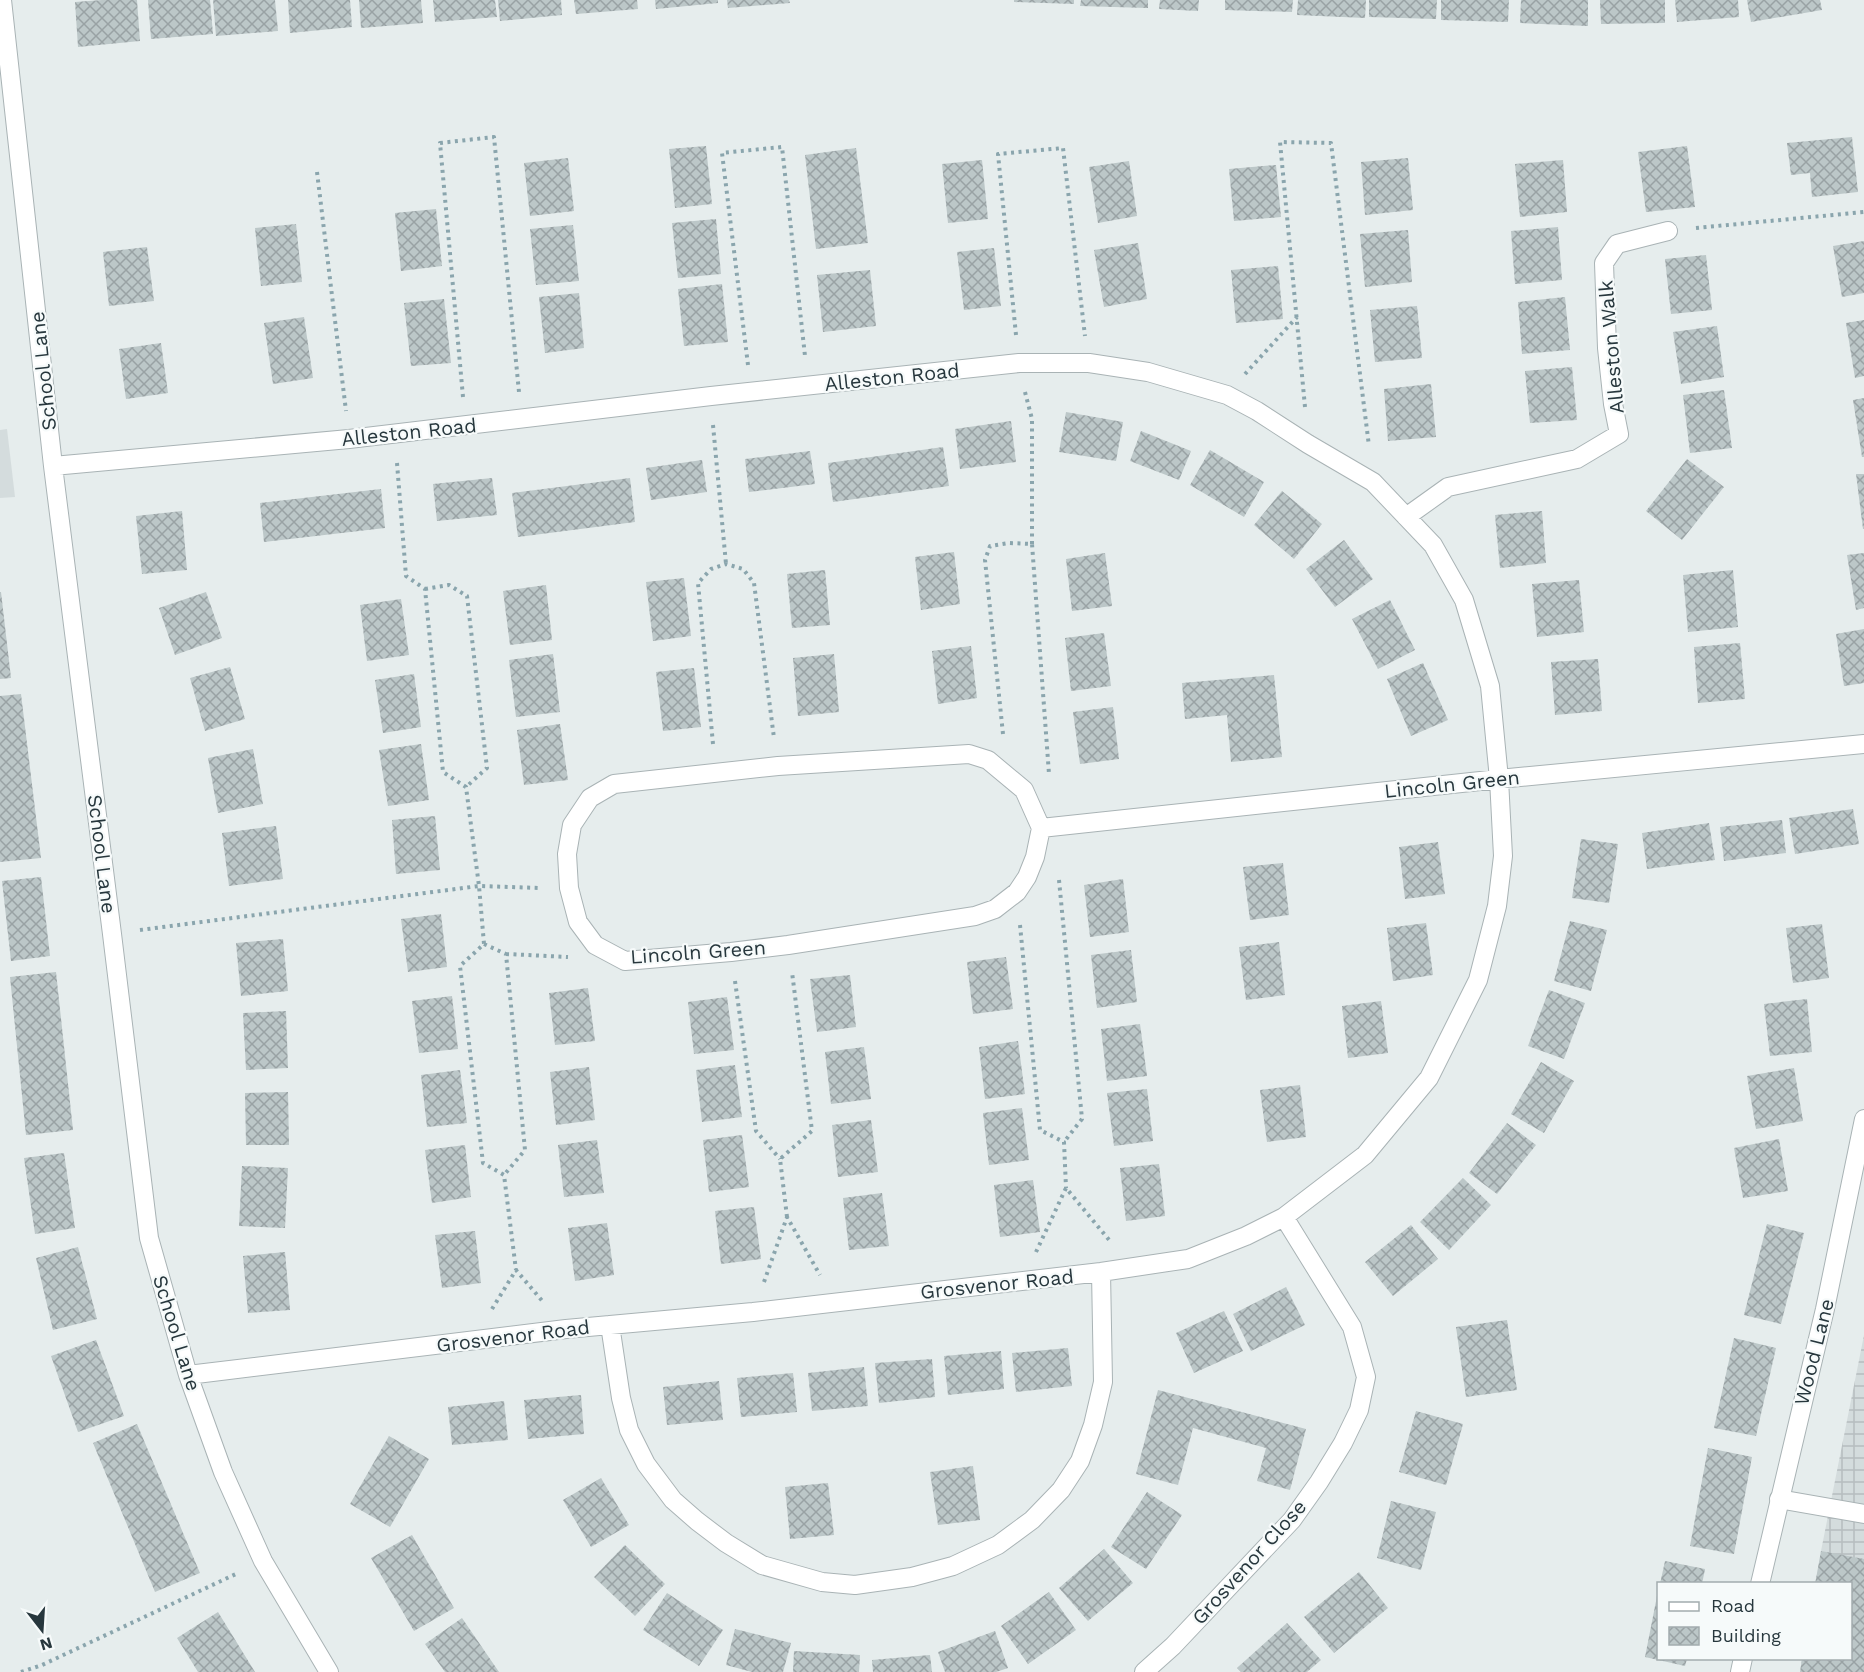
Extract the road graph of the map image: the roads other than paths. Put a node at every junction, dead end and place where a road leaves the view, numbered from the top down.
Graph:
1 (2, 0) edge
2 (1668, 231) road end
3 (53, 466) junction
4 (1406, 517) junction
5 (1864, 744) edge
6 (1499, 779) junction
7 (1041, 828) junction
8 (1864, 1119) edge
9 (1284, 1217) junction
10 (1101, 1272) junction
11 (610, 1325) junction
12 (188, 1375) junction
13 (1779, 1499) junction
14 (1864, 1514) edge
15 (1760, 1582) edge
16 (329, 1672) edge
17 (1144, 1672) edge

1 - 3 street, School Lane
2 - 4 street, Alleston Walk
3 - 4 street, Alleston Road
3 - 12 street, School Lane
4 - 6 street, Alleston Road
5 - 6 street, Lincoln Green
6 - 7 street, Lincoln Green
6 - 9 street, Grosvenor Road
7 - 7 street, Lincoln Green
8 - 13 street, Wood Lane
9 - 10 street, Grosvenor Road
9 - 17 street, Grosvenor Close
10 - 11 street, Grosvenor Road
10 - 11 street
11 - 12 street, Grosvenor Road
12 - 16 street, School Lane
13 - 14 street
13 - 15 street, Wood Lane

